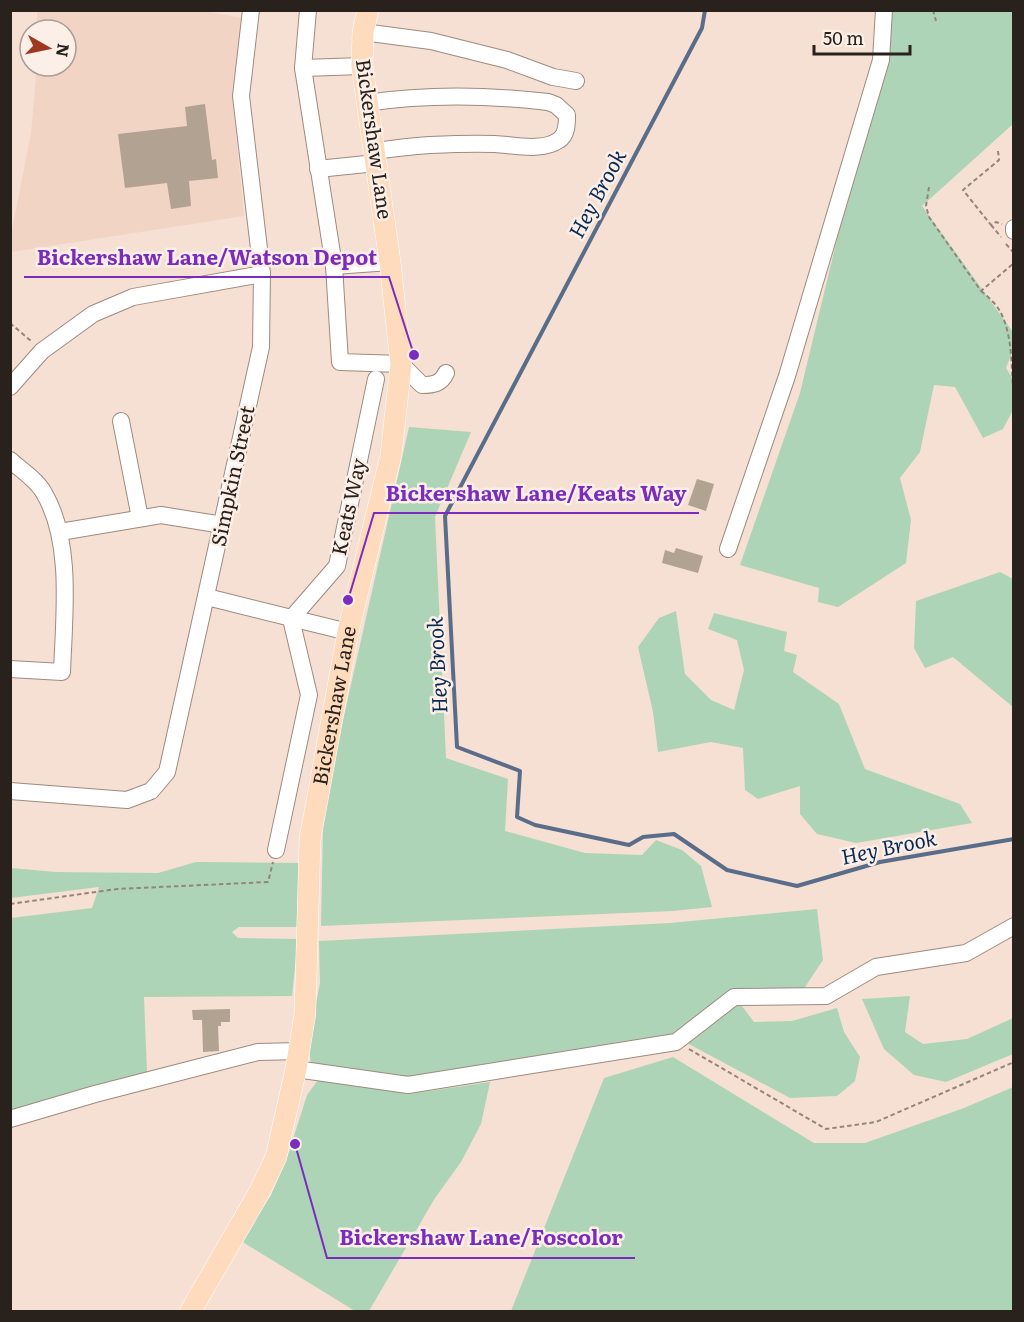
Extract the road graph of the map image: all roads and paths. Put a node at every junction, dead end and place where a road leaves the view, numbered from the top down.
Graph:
1 (252, 10) edge
2 (308, 10) edge
3 (368, 10) edge
4 (884, 10) edge
5 (933, 10) edge
6 (936, 21) dead end
7 (363, 32) junction
8 (362, 66) junction
9 (303, 68) junction
10 (576, 81) dead end
11 (366, 103) junction
12 (998, 151) dead end
13 (375, 157) junction
14 (318, 169) junction
15 (929, 187) dead end
16 (1013, 230) edge
17 (390, 262) junction
18 (1014, 263) edge
19 (334, 266) junction
20 (262, 274) junction
21 (981, 291) junction
22 (10, 323) edge
23 (42, 351) junction
24 (401, 364) junction
25 (446, 374) dead end
26 (376, 379) dead end
27 (10, 387) edge
28 (1014, 402) edge
29 (121, 421) dead end
30 (10, 460) edge
31 (140, 518) junction
32 (223, 525) junction
33 (60, 532) junction
34 (728, 549) dead end
35 (207, 597) junction
36 (291, 619) junction
37 (348, 632) junction
38 (10, 669) edge
39 (10, 791) edge
40 (276, 850) joint
41 (10, 904) edge
42 (1014, 926) edge
43 (676, 1042) junction
44 (298, 1060) junction
45 (1014, 1062) edge
46 (10, 1119) edge
47 (190, 1311) edge

1 - 20 street, Simpkin Street
2 - 9 street
3 - 7 main road, Bickershaw Lane
4 - 34 street
5 - 6 path
7 - 8 main road, Bickershaw Lane
7 - 10 street
8 - 9 street
8 - 11 main road, Bickershaw Lane
9 - 14 street
11 - 13 main road, Bickershaw Lane
11 - 13 street
12 - 16 path
13 - 14 street
13 - 17 main road, Bickershaw Lane
14 - 19 street
15 - 21 path
17 - 19 street
17 - 24 main road, Bickershaw Lane
18 - 21 path
19 - 24 street
20 - 23 street
20 - 32 street, Simpkin Street
21 - 28 path
22 - 23 path
23 - 27 street
24 - 25 street
24 - 37 main road, Bickershaw Lane
26 - 36 street, Keats Way
29 - 31 street
30 - 33 street
31 - 32 street
31 - 33 street
32 - 35 street, Simpkin Street
33 - 38 street
35 - 36 street
35 - 39 street, Simpkin Street
36 - 37 street
36 - 40 street
37 - 44 main road, Bickershaw Lane
40 - 41 path
42 - 43 street
43 - 44 street
43 - 45 path
44 - 46 street
44 - 47 main road, Bickershaw Lane

